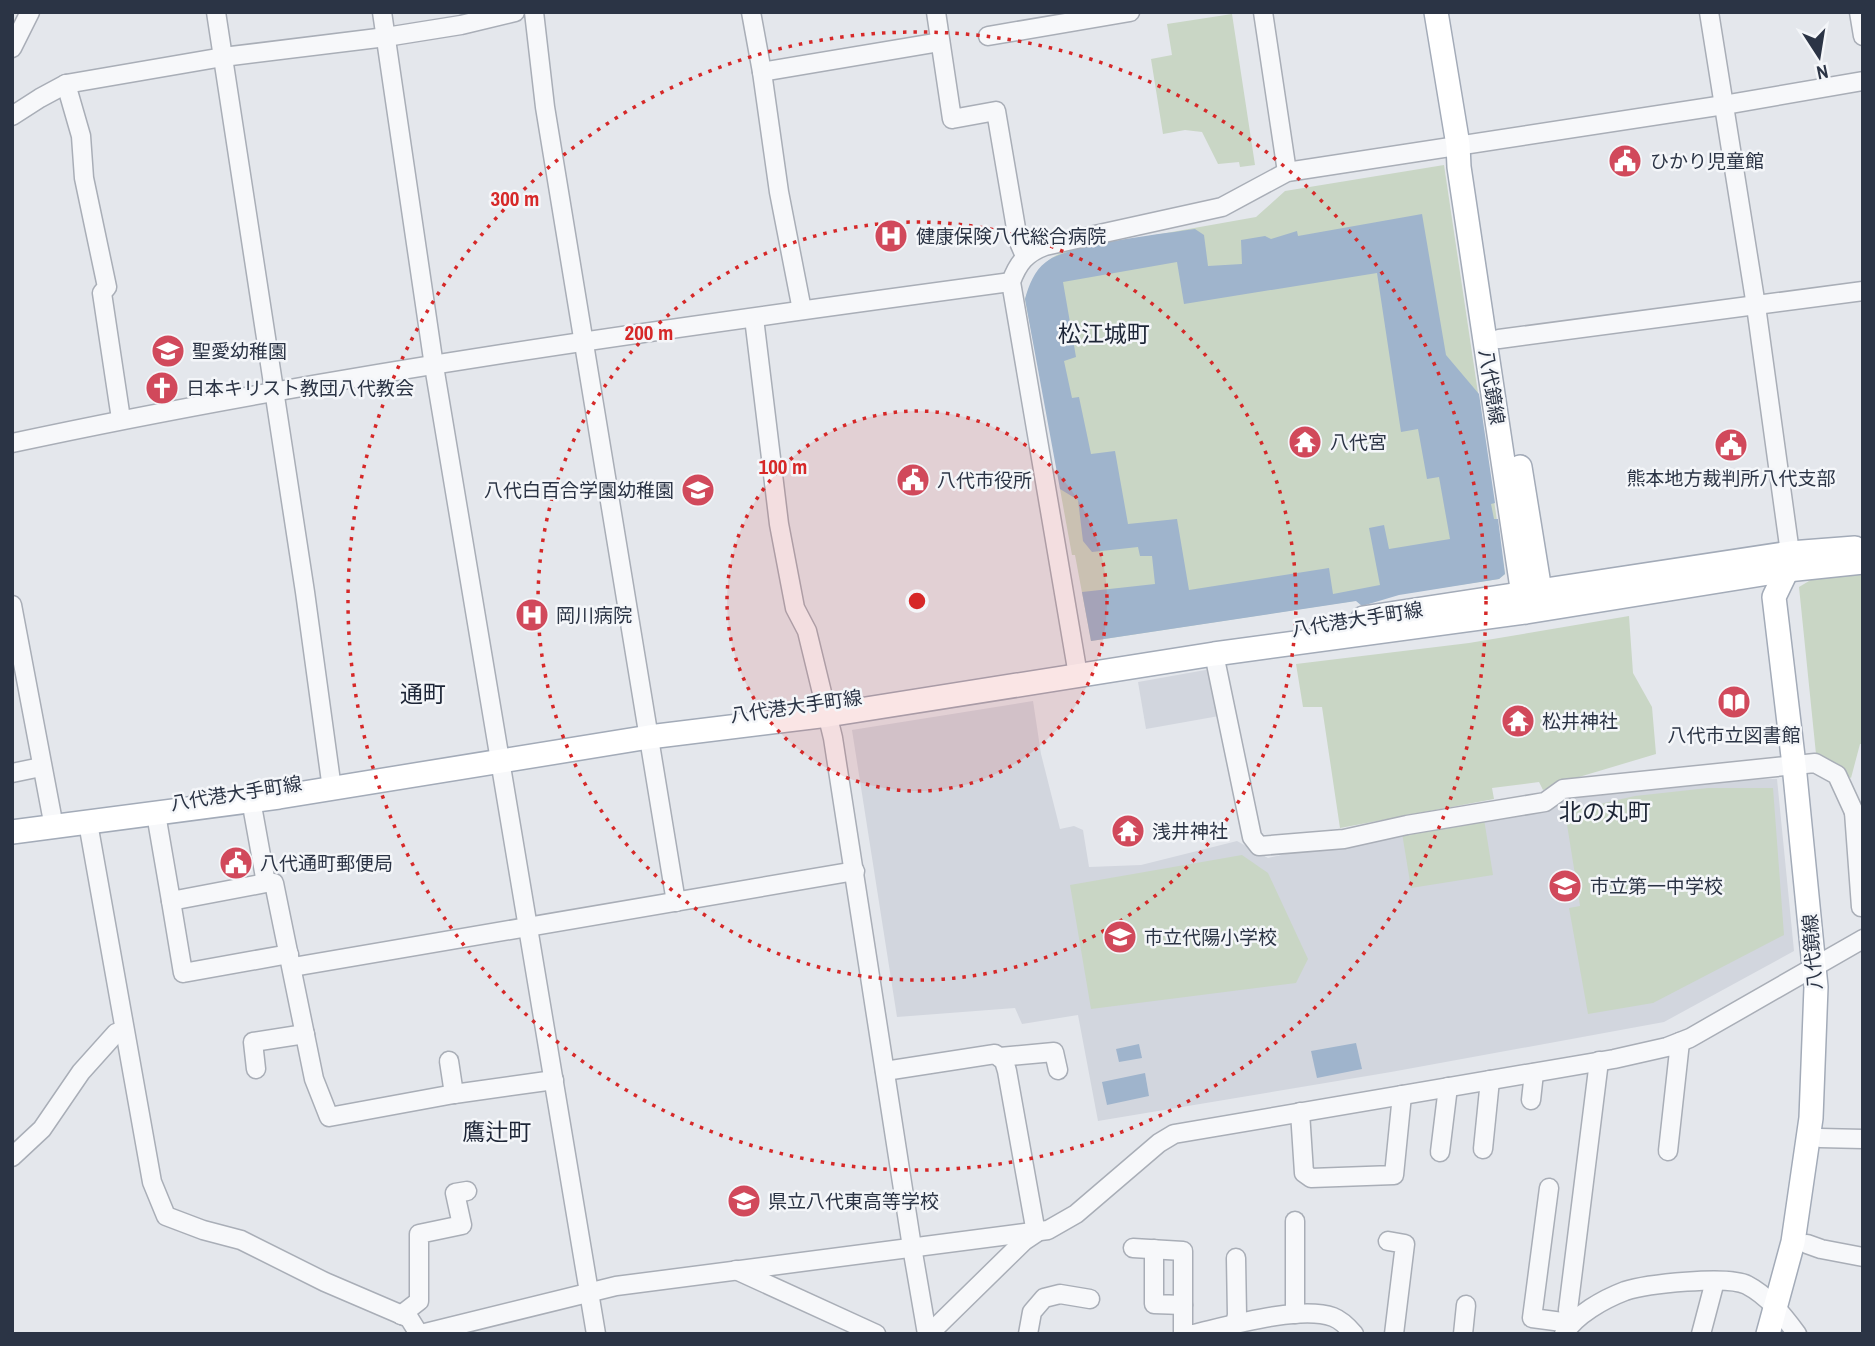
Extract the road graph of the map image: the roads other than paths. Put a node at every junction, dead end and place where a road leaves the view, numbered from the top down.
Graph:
1 (30, 12) edge
2 (216, 12) edge
3 (382, 12) edge
4 (515, 12) edge
5 (534, 12) edge
6 (751, 12) edge
7 (936, 12) edge
8 (1130, 12) edge
9 (1263, 12) edge
10 (1436, 12) edge
11 (1709, 12) edge
12 (1859, 12) edge
13 (988, 36) dead end
14 (1863, 36) edge
15 (386, 37) junction
16 (940, 42) junction
17 (12, 48) edge
18 (223, 57) junction
19 (762, 72) junction
20 (1863, 81) edge
21 (66, 85) junction
22 (1724, 105) junction
23 (12, 116) edge
24 (1458, 145) junction
25 (1287, 172) junction
26 (1025, 256) junction
27 (1011, 282) junction
28 (1863, 291) edge
29 (1756, 306) junction
30 (803, 310) junction
31 (754, 318) junction
32 (1499, 339) junction
33 (583, 341) junction
34 (435, 366) junction
35 (274, 393) junction
36 (121, 419) junction
37 (12, 443) edge
38 (1863, 547) edge
39 (1788, 561) junction
40 (1863, 562) edge
41 (1533, 601) junction
42 (12, 606) edge
43 (1214, 654) junction
44 (1076, 669) junction
45 (827, 709) junction
46 (649, 732) junction
47 (499, 757) junction
48 (1800, 765) junction
49 (41, 767) junction
50 (12, 773) edge
51 (332, 783) junction
52 (251, 800) junction
53 (156, 814) junction
54 (1858, 815) edge
55 (88, 823) junction
56 (54, 827) junction
57 (12, 832) edge
58 (855, 871) junction
59 (266, 883) junction
60 (171, 901) junction
61 (676, 902) junction
62 (1861, 906) dead end
63 (527, 927) junction
64 (1863, 939) edge
65 (291, 960) junction
66 (1820, 965) junction
67 (123, 1031) junction
68 (305, 1034) junction
69 (1680, 1042) junction
70 (1000, 1057) junction
71 (449, 1061) dead end
72 (1599, 1061) junction
73 (256, 1069) dead end
74 (1058, 1070) dead end
75 (885, 1071) junction
76 (1534, 1073) junction
77 (554, 1080) junction
78 (1490, 1080) junction
79 (1448, 1087) junction
80 (454, 1094) junction
81 (1402, 1095) junction
82 (1531, 1100) dead end
83 (1300, 1112) junction
84 (1820, 1138) junction
85 (1863, 1139) edge
86 (1483, 1149) dead end
87 (1668, 1151) dead end
88 (1440, 1152) dead end
89 (12, 1157) edge
90 (1549, 1188) dead end
91 (455, 1193) dead end
92 (1295, 1221) dead end
93 (1036, 1233) junction
94 (1388, 1241) dead end
95 (1807, 1244) junction
96 (912, 1247) junction
97 (1133, 1248) dead end
98 (1154, 1250) junction
99 (1863, 1257) edge
100 (1236, 1258) dead end
101 (736, 1270) junction
102 (1716, 1281) junction
103 (588, 1291) junction
104 (1090, 1299) dead end
105 (1183, 1305) junction
106 (1466, 1305) dead end
107 (401, 1315) junction
108 (1292, 1315) junction
109 (1236, 1325) junction
110 (1782, 1326) edge
111 (1567, 1328) edge
112 (420, 1334) edge
113 (596, 1334) edge
114 (876, 1334) edge
115 (928, 1334) edge
116 (1028, 1334) edge
117 (1183, 1334) edge
118 (1193, 1334) edge
119 (1292, 1334) edge
120 (1353, 1334) edge
121 (1394, 1334) edge
122 (1463, 1334) edge
123 (1700, 1334) edge

1 - 17 street
2 - 18 street
3 - 15 street
4 - 15 street
5 - 33 street
6 - 19 street
7 - 16 street
8 - 13 street
9 - 25 street
10 - 24 main road, 八代鏡線
11 - 22 street
12 - 14 street
15 - 18 street
15 - 34 street
16 - 19 street
16 - 26 street
18 - 21 street
18 - 35 street
19 - 30 street
20 - 22 street
21 - 23 street
21 - 36 street
22 - 24 street
22 - 29 street
24 - 25 street
24 - 32 main road, 八代鏡線
24 - 41 main road, 八代鏡線
25 - 26 street
26 - 27 street
27 - 30 street
27 - 44 street
28 - 29 street
29 - 32 street
29 - 39 street
30 - 31 street
31 - 33 street
31 - 45 street
32 - 41 main road, 八代鏡線
33 - 34 street
33 - 46 street
34 - 35 street
34 - 47 street
35 - 36 street
35 - 51 street
36 - 37 street
38 - 39 main road
39 - 40 main road
39 - 41 main road
39 - 48 main road, 八代鏡線
41 - 43 main road, 八代港大手町線
41 - 44 main road, 八代港大手町線
42 - 49 street
43 - 44 main road, 八代港大手町線
43 - 48 street
44 - 45 main road, 八代港大手町線
45 - 46 main road, 八代港大手町線
45 - 58 street
46 - 47 main road, 八代港大手町線
46 - 61 street
47 - 51 main road, 八代港大手町線
47 - 63 street
48 - 54 street
48 - 66 main road, 八代鏡線
49 - 50 street
49 - 56 street
51 - 52 main road, 八代港大手町線
51 - 56 main road, 八代港大手町線
52 - 53 main road, 八代港大手町線
52 - 59 street
53 - 55 main road, 八代港大手町線
53 - 60 street
54 - 62 street
55 - 56 main road, 八代港大手町線
55 - 67 street
56 - 57 main road, 八代港大手町線
58 - 61 street
58 - 75 street
59 - 60 street
59 - 65 street
60 - 65 street
61 - 63 street
63 - 65 street
63 - 77 street
64 - 66 street
65 - 68 street
66 - 69 street
66 - 84 main road, 八代鏡線
66 - 110 main road, 八代鏡線
67 - 89 street
67 - 107 street
68 - 73 street
68 - 80 street
69 - 72 street
69 - 87 street
70 - 74 street
70 - 75 street
70 - 93 street
71 - 80 street
72 - 76 street
72 - 111 street
75 - 96 street
76 - 78 street
76 - 82 street
77 - 80 street
77 - 103 street
78 - 79 street
78 - 86 street
79 - 81 street
79 - 88 street
81 - 83 street
81 - 83 street
83 - 93 street
84 - 85 street
84 - 95 main road, 八代鏡線
90 - 111 street
91 - 107 street
92 - 108 street
93 - 96 street
93 - 115 street
94 - 121 street
95 - 99 street
95 - 110 main road, 八代鏡線
96 - 101 street
96 - 115 street
97 - 98 street
98 - 105 street
98 - 105 street
100 - 109 street
101 - 103 street
101 - 114 street
102 - 110 street
102 - 111 street
102 - 123 street
103 - 112 street
103 - 113 street
104 - 116 street
105 - 117 street
106 - 122 street
107 - 112 street
108 - 109 street
108 - 119 street
108 - 120 street
109 - 118 street

